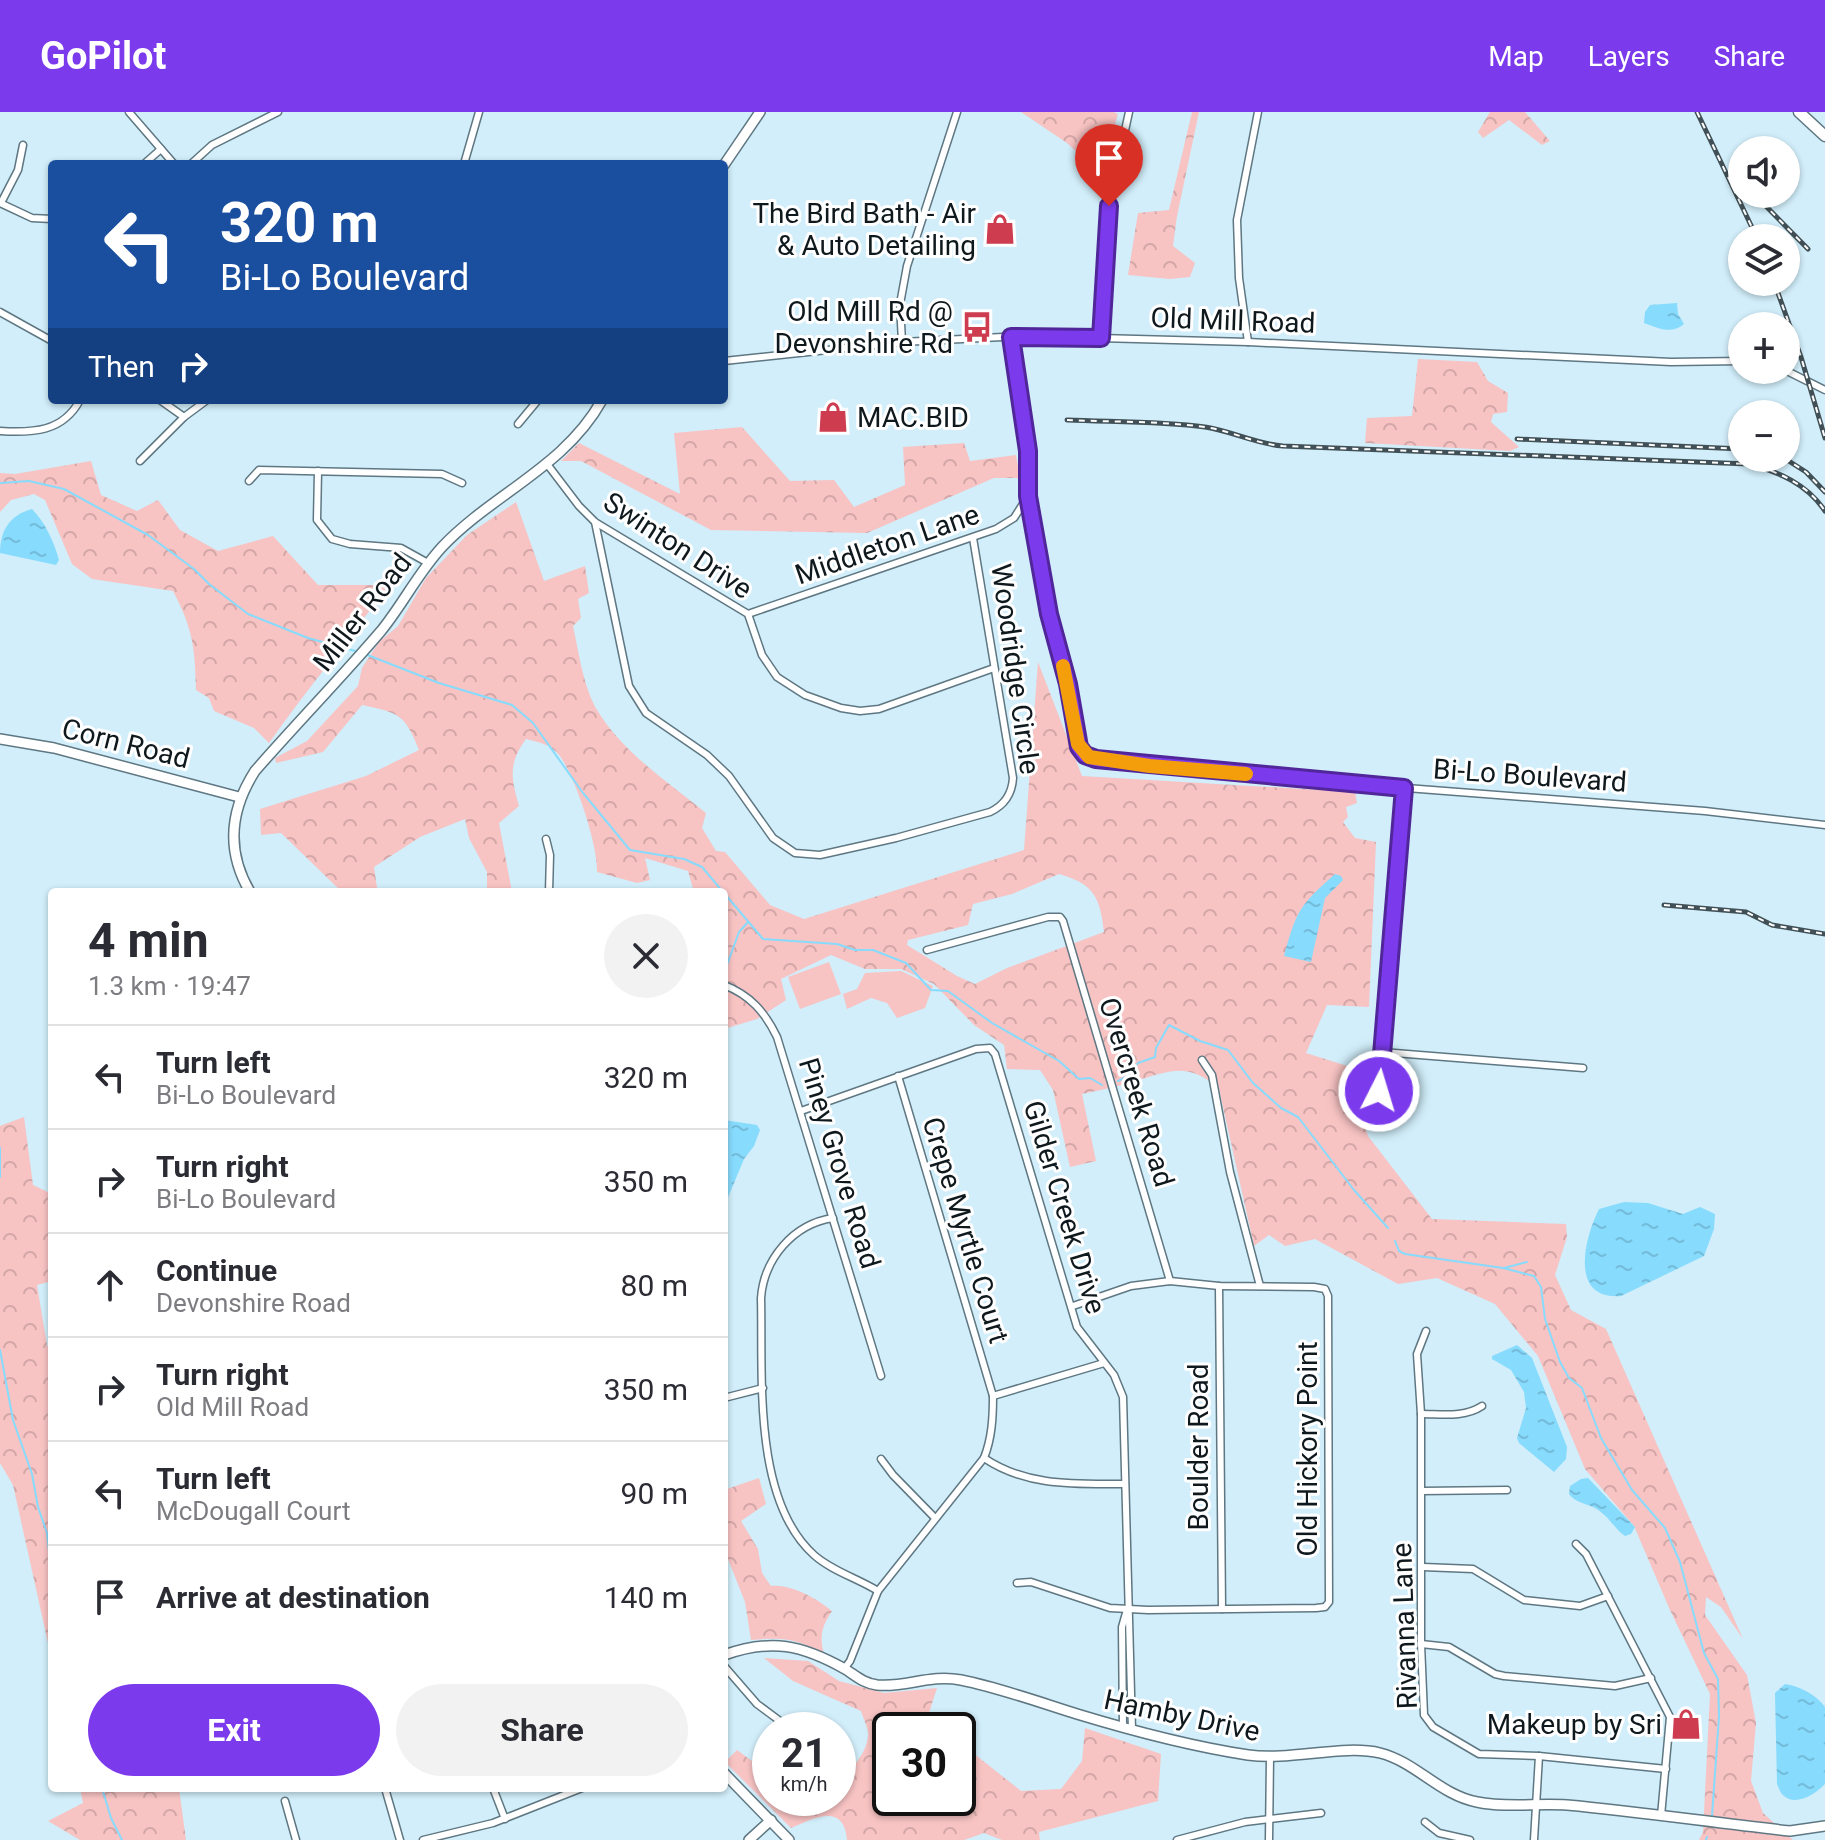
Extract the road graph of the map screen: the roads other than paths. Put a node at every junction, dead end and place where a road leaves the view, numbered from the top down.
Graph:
1 (129, 112) edge
2 (278, 112) edge
3 (479, 112) edge
4 (760, 112) edge
5 (957, 112) edge
6 (1129, 112) edge
7 (1258, 112) edge
8 (1799, 112) edge
9 (1825, 136) edge
10 (23, 145) dead end
11 (161, 149) junction
12 (149, 160) edge
13 (171, 160) edge
14 (195, 160) edge
15 (465, 160) edge
16 (727, 160) edge
17 (0, 203) edge
18 (48, 219) edge
19 (0, 312) edge
20 (1011, 337) junction
21 (1101, 338) junction
22 (48, 339) edge
23 (902, 342) junction
24 (1248, 342) junction
25 (728, 361) edge
26 (1728, 361) edge
27 (1800, 378) edge
28 (1825, 390) edge
29 (78, 404) edge
30 (166, 404) edge
31 (202, 404) edge
32 (535, 404) edge
33 (599, 404) edge
34 (184, 417) junction
35 (518, 424) dead end
36 (0, 431) edge
37 (140, 461) dead end
38 (547, 464) junction
39 (318, 471) junction
40 (249, 481) dead end
41 (462, 483) dead end
42 (1028, 496) junction
43 (595, 522) junction
44 (973, 538) junction
45 (428, 563) junction
46 (748, 614) junction
47 (994, 668) junction
48 (0, 739) edge
49 (1404, 788) junction
50 (239, 797) junction
51 (1825, 825) edge
52 (546, 839) dead end
53 (248, 888) edge
54 (549, 888) edge
55 (927, 950) dead end
56 (728, 987) edge
57 (1382, 1052) junction
58 (1202, 1060) dead end
59 (1583, 1068) dead end
60 (898, 1076) junction
61 (1379, 1091) dead end
62 (801, 1111) junction
63 (833, 1218) junction
64 (1170, 1281) junction
65 (1219, 1286) junction
66 (1260, 1286) junction
67 (1073, 1306) junction
68 (1426, 1331) dead end
69 (1104, 1363) junction
70 (881, 1376) dead end
71 (763, 1388) junction
72 (993, 1396) junction
73 (728, 1397) edge
74 (1482, 1406) dead end
75 (1421, 1414) junction
76 (984, 1458) junction
77 (881, 1459) dead end
78 (1125, 1484) junction
79 (1507, 1490) dead end
80 (1422, 1491) junction
81 (935, 1518) junction
82 (1576, 1544) dead end
83 (1423, 1567) junction
84 (1017, 1583) dead end
85 (878, 1591) junction
86 (1608, 1596) junction
87 (1127, 1609) junction
88 (1222, 1609) junction
89 (1421, 1644) junction
90 (728, 1654) edge
91 (844, 1669) junction
92 (728, 1671) edge
93 (1651, 1678) junction
94 (768, 1712) edge
95 (1127, 1729) junction
96 (1539, 1756) junction
97 (1270, 1757) junction
98 (1666, 1769) junction
99 (728, 1777) edge
100 (386, 1792) edge
101 (495, 1792) edge
102 (572, 1792) edge
103 (285, 1801) dead end
104 (1536, 1805) junction
105 (1321, 1813) dead end
106 (1661, 1816) junction
107 (1269, 1818) junction
108 (505, 1819) junction
109 (771, 1820) junction
110 (1425, 1822) dead end
111 (1825, 1826) edge
112 (296, 1840) edge
113 (400, 1840) edge
114 (423, 1840) edge
115 (749, 1840) edge
116 (789, 1840) edge
117 (1177, 1840) edge
118 (1269, 1840) edge
119 (1470, 1840) edge
120 (1534, 1840) edge

1 - 11 street
2 - 14 street
3 - 15 street
4 - 16 street
5 - 23 street
6 - 21 street
7 - 24 street
8 - 9 main road
10 - 17 street
11 - 12 street
11 - 13 street
17 - 18 street
19 - 22 street
20 - 21 street, Old Mill Road
20 - 23 street, Old Mill Road
20 - 42 street, Bi-Lo Boulevard
21 - 24 street, Old Mill Road
23 - 25 street, Old Mill Road
24 - 26 street, Old Mill Road
27 - 28 street
29 - 36 street
30 - 34 street
31 - 34 street
32 - 35 street
33 - 38 street, Miller Road
34 - 37 street
38 - 43 street, Swinton Drive
38 - 45 street, Miller Road
39 - 40 street
39 - 41 street
39 - 45 street
42 - 44 street, Middleton Lane
42 - 49 street, Bi-Lo Boulevard
43 - 46 street, Swinton Drive
43 - 47 street, Woodridge Circle
44 - 46 street, Middleton Lane
44 - 47 street, Woodridge Circle
45 - 50 street, Miller Road
46 - 47 street, Swinton Drive
48 - 50 street, Corn Road
49 - 51 street, Bi-Lo Boulevard
49 - 57 street
50 - 53 street, Miller Road
52 - 54 street
55 - 64 street, Overcreek Road
56 - 62 street, Piney Grove Road
57 - 59 street
57 - 61 street
58 - 66 street
60 - 62 street
60 - 67 street, Gilder Creek Drive
60 - 72 street, Crepe Myrtle Court
62 - 63 street, Piney Grove Road
63 - 70 street, Piney Grove Road
63 - 71 street
64 - 65 street
64 - 67 street
65 - 66 street
65 - 88 street, Boulder Road
66 - 88 street, Old Hickory Point
67 - 69 street, Gilder Creek Drive
68 - 75 street, Rivanna Lane
69 - 72 street
69 - 78 street, Gilder Creek Drive
71 - 73 street
71 - 85 street
72 - 76 street
74 - 75 street
75 - 80 street, Rivanna Lane
76 - 78 street
76 - 81 street
77 - 81 street
78 - 87 street, Gilder Creek Drive
79 - 80 street
80 - 83 street, Rivanna Lane
81 - 85 street
82 - 86 street
83 - 86 street
83 - 89 street, Rivanna Lane
84 - 87 street
85 - 91 street
86 - 93 street
87 - 88 street
87 - 95 street, Gilder Creek Drive
89 - 93 street
89 - 96 street, Rivanna Lane
90 - 91 street, Hamby Drive
91 - 95 street, Hamby Drive
92 - 94 street
93 - 98 street
95 - 97 street, Hamby Drive
96 - 98 street, Rivanna Lane
96 - 104 street
97 - 104 street, Hamby Drive
97 - 107 street
98 - 106 street
99 - 109 street
100 - 113 street
101 - 108 street
102 - 108 street
103 - 112 street
104 - 106 street, Hamby Drive
104 - 120 street
105 - 107 street
106 - 111 street, Hamby Drive
107 - 117 street
107 - 118 street
108 - 114 street
109 - 115 street
109 - 116 street
110 - 119 street

